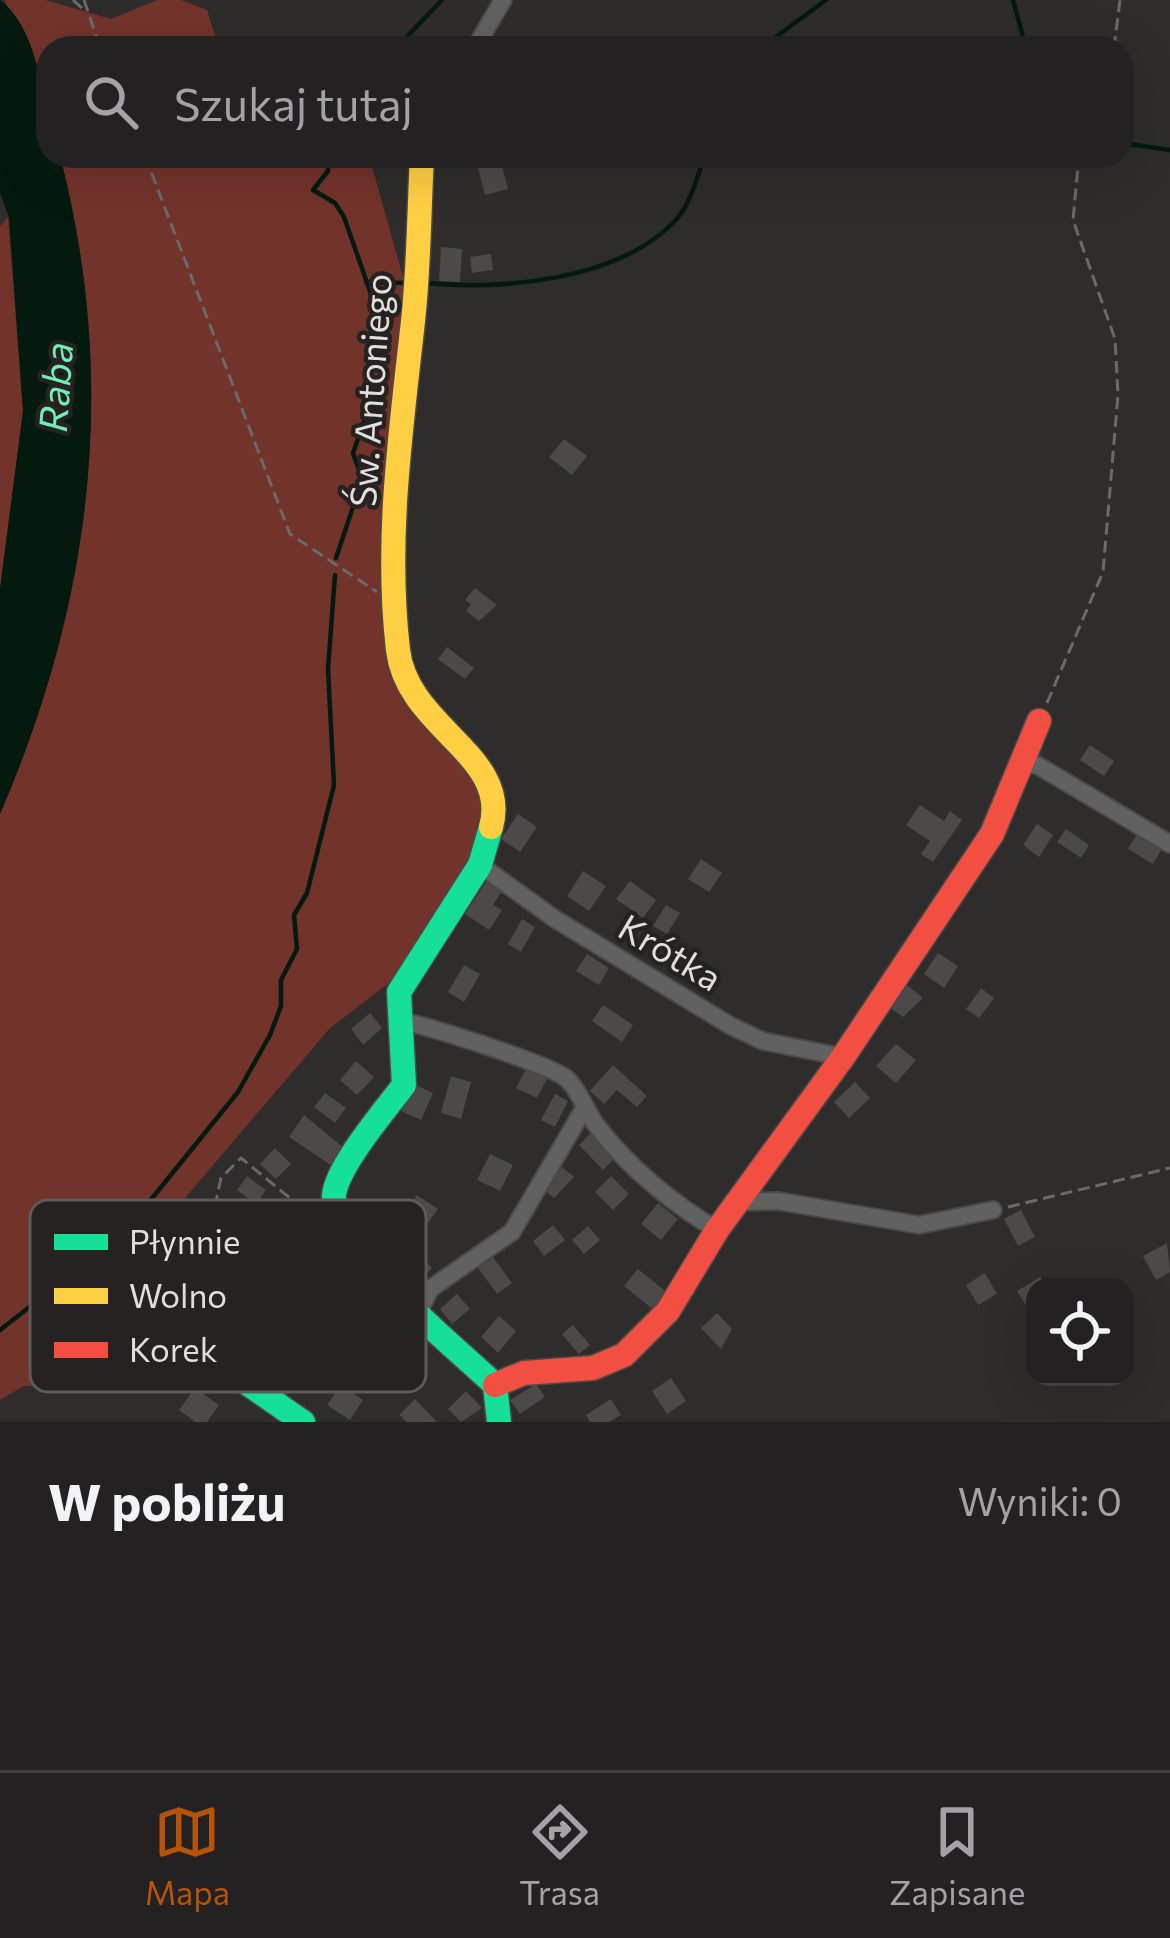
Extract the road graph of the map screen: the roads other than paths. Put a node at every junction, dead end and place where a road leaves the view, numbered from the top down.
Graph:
1 (503, 0) edge
2 (482, 36) edge
3 (421, 168) edge
4 (1039, 721) road end
5 (1021, 765) junction
6 (1170, 844) edge
7 (480, 865) junction
8 (400, 1021) junction
9 (843, 1057) junction
10 (585, 1107) junction
11 (335, 1200) edge
12 (737, 1202) junction
13 (993, 1210) road end
14 (716, 1230) junction
15 (426, 1297) edge
16 (426, 1319) edge
17 (495, 1385) junction
18 (260, 1392) edge
19 (303, 1422) edge
20 (499, 1422) edge

1 - 2 street
3 - 7 street, Św. Antoniego
4 - 5 street
5 - 6 street
5 - 9 street
7 - 8 street, Św. Antoniego
7 - 9 street, Krótka
8 - 10 street
8 - 11 street, Św. Antoniego
9 - 12 street
10 - 14 street
10 - 15 street
12 - 13 street
12 - 14 street
14 - 17 street
16 - 17 street
17 - 20 street
18 - 19 street

